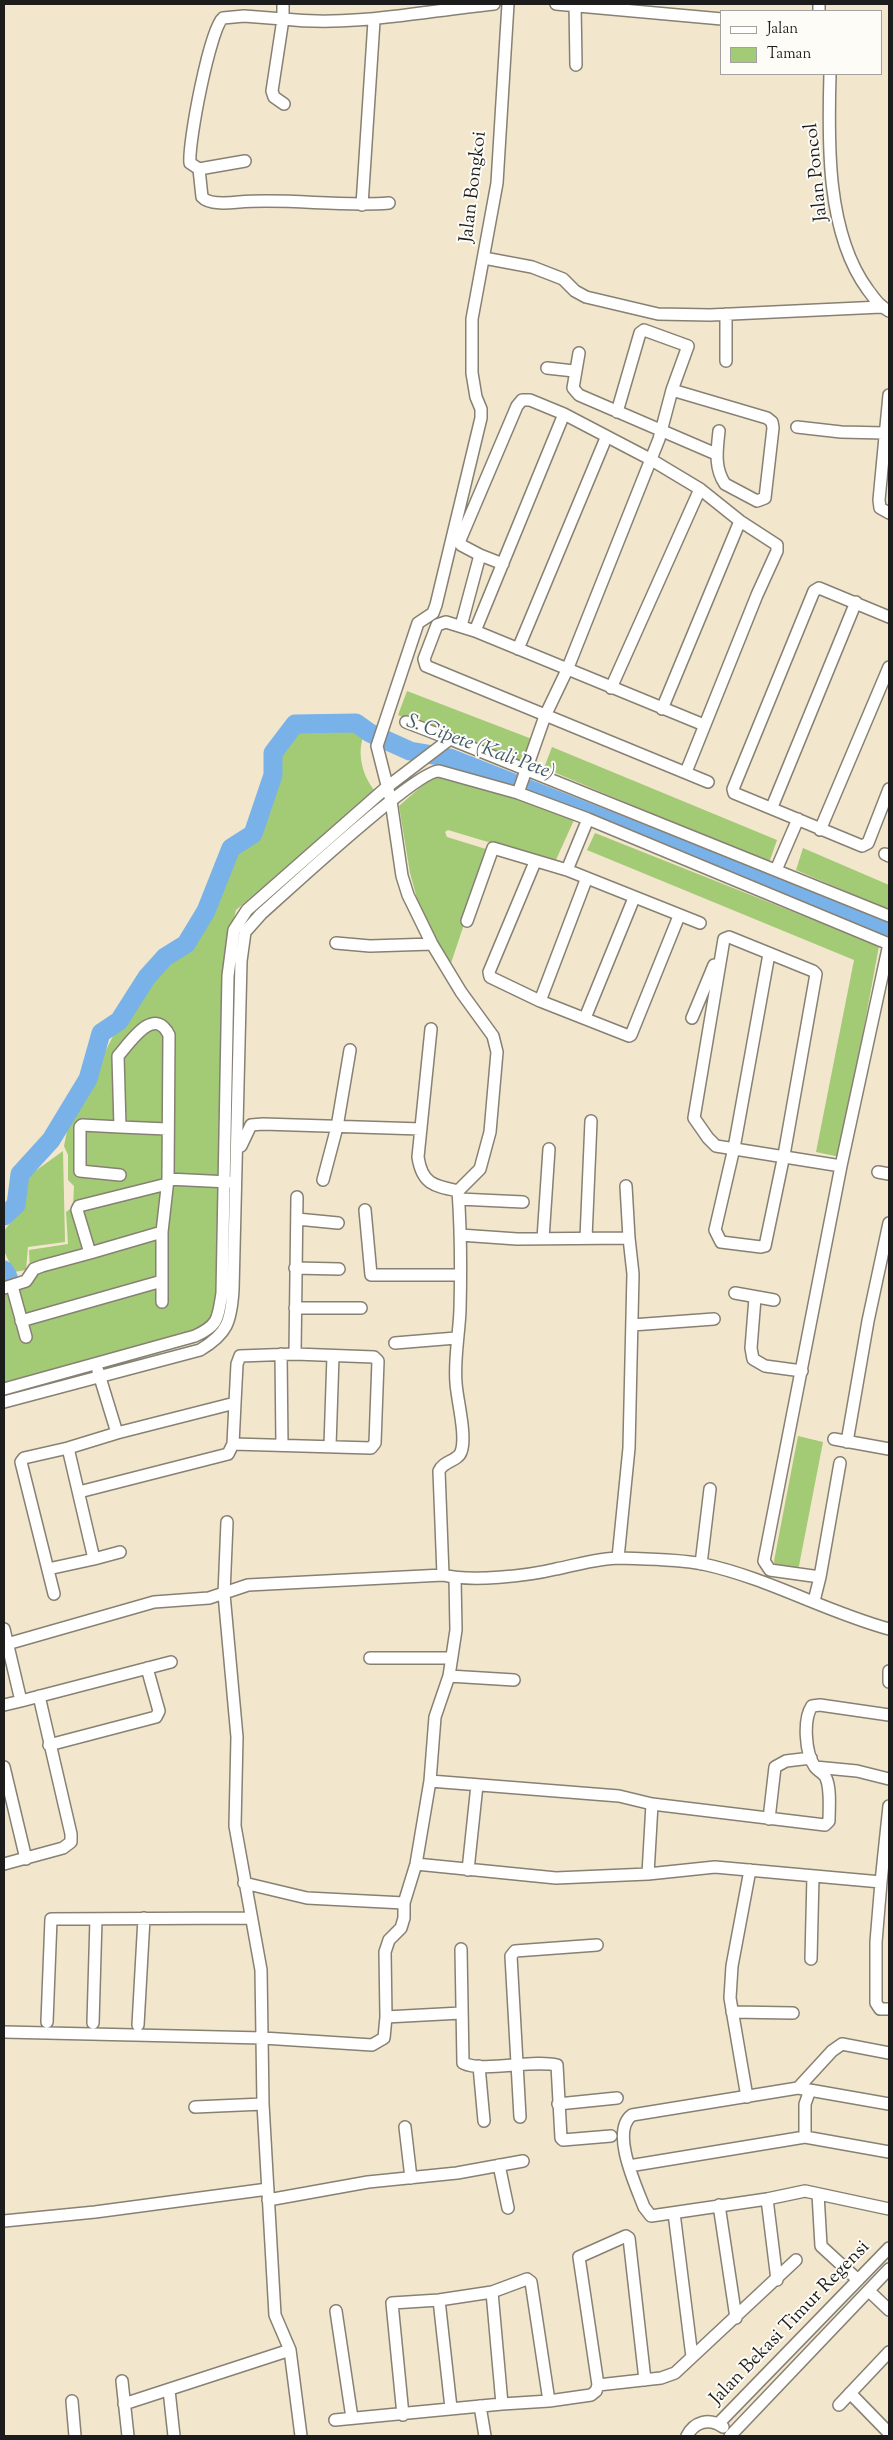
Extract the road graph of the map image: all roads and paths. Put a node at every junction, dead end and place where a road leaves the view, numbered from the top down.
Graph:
1 (283, 4) edge
2 (494, 4) edge
3 (508, 4) edge
4 (556, 4) edge
5 (575, 4) edge
6 (283, 19) junction
7 (720, 19) edge
8 (374, 21) junction
9 (576, 65) dead end
10 (830, 75) edge
11 (284, 104) dead end
12 (245, 161) dead end
13 (200, 169) junction
14 (389, 203) dead end
15 (362, 205) junction
16 (484, 258) junction
17 (885, 309) edge
18 (726, 314) junction
19 (579, 353) dead end
20 (726, 361) dead end
21 (548, 368) dead end
22 (574, 371) junction
23 (672, 390) junction
24 (889, 395) edge
25 (617, 412) junction
26 (564, 414) junction
27 (797, 427) dead end
28 (719, 431) dead end
29 (885, 433) junction
30 (660, 435) junction
31 (606, 438) junction
32 (716, 454) junction
33 (651, 457) junction
34 (700, 489) junction
35 (889, 513) edge
36 (740, 521) junction
37 (480, 556) junction
38 (503, 564) junction
39 (856, 602) junction
40 (889, 617) edge
41 (461, 626) junction
42 (476, 631) junction
43 (518, 649) junction
44 (889, 667) edge
45 (567, 670) junction
46 (611, 688) junction
47 (662, 709) junction
48 (545, 716) junction
49 (406, 722) dead end
50 (704, 725) junction
51 (450, 739) junction
52 (686, 772) junction
53 (527, 774) junction
54 (708, 782) dead end
55 (388, 787) junction
56 (889, 789) edge
57 (519, 790) junction
58 (391, 801) junction
59 (772, 808) junction
60 (588, 819) junction
61 (798, 819) junction
62 (820, 830) junction
63 (535, 862) junction
64 (566, 870) junction
65 (776, 870) junction
66 (586, 880) junction
67 (634, 898) junction
68 (679, 916) junction
69 (889, 916) edge
70 (467, 921) dead end
71 (700, 923) dead end
72 (336, 943) dead end
73 (432, 944) junction
74 (889, 944) edge
75 (722, 946) junction
76 (769, 954) junction
77 (228, 961) junction
78 (241, 962) junction
79 (540, 1001) junction
80 (585, 1018) junction
81 (692, 1018) dead end
82 (431, 1029) dead end
83 (350, 1050) dead end
84 (591, 1121) dead end
85 (120, 1127) junction
86 (337, 1127) junction
87 (167, 1128) junction
88 (421, 1130) junction
89 (734, 1148) junction
90 (549, 1149) dead end
91 (237, 1155) junction
92 (784, 1156) junction
93 (841, 1166) junction
94 (120, 1175) dead end
95 (323, 1180) dead end
96 (168, 1181) junction
97 (224, 1182) junction
98 (236, 1183) junction
99 (626, 1186) dead end
100 (458, 1195) junction
101 (297, 1197) dead end
102 (523, 1202) dead end
103 (365, 1210) dead end
104 (297, 1219) junction
105 (338, 1223) dead end
106 (889, 1223) edge
107 (162, 1232) junction
108 (460, 1235) junction
109 (586, 1238) junction
110 (629, 1238) junction
111 (543, 1239) junction
112 (90, 1253) junction
113 (295, 1268) junction
114 (339, 1269) dead end
115 (458, 1274) junction
116 (162, 1281) junction
117 (8, 1287) edge
118 (735, 1293) dead end
119 (755, 1298) junction
120 (774, 1300) dead end
121 (162, 1302) dead end
122 (295, 1308) junction
123 (361, 1308) dead end
124 (714, 1319) dead end
125 (21, 1320) junction
126 (632, 1325) junction
127 (26, 1337) dead end
128 (456, 1338) junction
129 (395, 1343) dead end
130 (281, 1354) junction
131 (294, 1354) junction
132 (333, 1356) junction
133 (96, 1364) junction
134 (802, 1371) junction
135 (100, 1377) junction
136 (4, 1389) edge
137 (4, 1402) edge
138 (236, 1403) junction
139 (117, 1433) junction
140 (834, 1439) dead end
141 (847, 1442) junction
142 (233, 1444) junction
143 (282, 1445) junction
144 (330, 1446) junction
145 (68, 1448) junction
146 (889, 1449) edge
147 (840, 1463) dead end
148 (710, 1489) dead end
149 (79, 1492) junction
150 (227, 1522) dead end
151 (120, 1552) dead end
152 (618, 1558) junction
153 (94, 1559) junction
154 (701, 1564) junction
155 (48, 1569) junction
156 (443, 1575) junction
157 (820, 1577) junction
158 (455, 1578) junction
159 (54, 1594) dead end
160 (224, 1594) junction
161 (814, 1601) junction
162 (4, 1629) edge
163 (889, 1629) edge
164 (7, 1644) junction
165 (370, 1658) dead end
166 (452, 1658) junction
167 (171, 1662) dead end
168 (147, 1668) junction
169 (889, 1671) edge
170 (449, 1676) junction
171 (514, 1680) dead end
172 (889, 1682) edge
173 (39, 1696) junction
174 (21, 1701) junction
175 (4, 1705) edge
176 (889, 1715) edge
177 (49, 1745) junction
178 (813, 1763) junction
179 (4, 1767) edge
180 (889, 1779) edge
181 (430, 1781) junction
182 (477, 1785) junction
183 (652, 1804) junction
184 (889, 1812) edge
185 (769, 1818) junction
186 (26, 1859) junction
187 (886, 1860) edge
188 (4, 1864) edge
189 (416, 1864) junction
190 (468, 1870) junction
191 (750, 1870) junction
192 (648, 1874) junction
193 (813, 1876) junction
194 (881, 1882) junction
195 (244, 1883) junction
196 (404, 1903) junction
197 (96, 1918) junction
198 (144, 1918) junction
199 (250, 1918) junction
200 (597, 1945) dead end
201 (461, 1949) dead end
202 (812, 1959) dead end
203 (889, 2009) edge
204 (732, 2012) junction
205 (793, 2012) dead end
206 (461, 2013) junction
207 (386, 2017) junction
208 (47, 2022) dead end
209 (93, 2023) dead end
210 (138, 2025) dead end
211 (4, 2032) edge
212 (264, 2038) junction
213 (889, 2053) edge
214 (518, 2064) junction
215 (479, 2066) junction
216 (798, 2088) junction
217 (810, 2090) junction
218 (617, 2098) dead end
219 (747, 2098) junction
220 (263, 2104) junction
221 (558, 2104) junction
222 (889, 2104) edge
223 (196, 2107) dead end
224 (520, 2117) dead end
225 (484, 2121) dead end
226 (405, 2127) dead end
227 (611, 2136) dead end
228 (805, 2137) junction
229 (889, 2152) edge
230 (523, 2161) dead end
231 (499, 2165) junction
232 (629, 2166) junction
233 (411, 2178) junction
234 (818, 2194) junction
235 (268, 2195) junction
236 (766, 2199) junction
237 (719, 2205) junction
238 (508, 2208) dead end
239 (889, 2209) edge
240 (674, 2213) junction
241 (4, 2221) edge
242 (889, 2248) edge
243 (796, 2260) dead end
244 (889, 2269) edge
245 (778, 2280) junction
246 (858, 2280) junction
247 (869, 2291) junction
248 (492, 2292) junction
249 (889, 2292) edge
250 (439, 2300) junction
251 (880, 2302) junction
252 (889, 2310) edge
253 (336, 2312) dead end
254 (736, 2318) junction
255 (290, 2350) junction
256 (889, 2353) edge
257 (692, 2357) junction
258 (645, 2380) junction
259 (122, 2382) dead end
260 (598, 2385) junction
261 (169, 2390) junction
262 (850, 2393) junction
263 (72, 2401) dead end
264 (549, 2401) junction
265 (124, 2404) junction
266 (502, 2404) junction
267 (838, 2405) dead end
268 (480, 2406) junction
269 (451, 2408) junction
270 (403, 2415) junction
271 (352, 2418) junction
272 (335, 2420) dead end
273 (718, 2424) junction
274 (889, 2434) edge
275 (75, 2436) edge
276 (128, 2436) edge
277 (174, 2436) edge
278 (301, 2436) edge
279 (485, 2436) edge
280 (685, 2436) edge
281 (730, 2436) edge

1 - 6 street
2 - 8 street
3 - 16 street, Jalan Bongkoi
4 - 5 street
5 - 7 street
5 - 9 street
6 - 8 street
6 - 11 street
6 - 13 street
8 - 15 street
10 - 17 street, Jalan Poncol
12 - 13 street
13 - 15 street
14 - 15 street
16 - 18 street
16 - 55 street, Jalan Bongkoi
17 - 18 street
18 - 20 street
19 - 22 street
21 - 22 street
22 - 25 street
23 - 25 street
23 - 30 street
23 - 32 street
24 - 29 street
25 - 30 street
26 - 31 street
26 - 37 street
26 - 38 street
27 - 29 street
28 - 32 street
29 - 35 street
30 - 32 street
30 - 33 street
31 - 33 street
31 - 43 street
33 - 34 street
33 - 45 street
34 - 36 street
34 - 46 street
36 - 47 street
36 - 50 street
37 - 38 street
37 - 41 street
38 - 42 street
39 - 40 street
39 - 59 street
39 - 59 street
41 - 42 street
41 - 48 street
42 - 43 street
43 - 45 street
44 - 62 street
45 - 46 street
45 - 48 street
46 - 47 street
47 - 50 street
48 - 52 street
48 - 53 street
49 - 51 street
50 - 52 street
51 - 53 street
51 - 55 street
52 - 54 street
53 - 57 street
53 - 65 street
55 - 58 street
55 - 77 street
56 - 62 street
57 - 58 street
57 - 60 street
58 - 73 street
58 - 78 street
59 - 61 street
60 - 64 street
60 - 74 street
61 - 62 street
61 - 65 street
63 - 64 street
63 - 70 street
63 - 79 street
64 - 66 street
65 - 69 street
66 - 67 street
66 - 79 street
67 - 68 street
67 - 80 street
68 - 71 street
68 - 80 street
72 - 73 street
73 - 100 street
74 - 93 street
75 - 76 street
75 - 81 street
75 - 89 street
76 - 89 street
76 - 92 street
77 - 78 street
77 - 97 street
78 - 91 street
79 - 80 street
82 - 88 street
83 - 86 street
84 - 109 street
85 - 87 street
85 - 87 street
85 - 94 street
86 - 88 street
86 - 91 street
86 - 95 street
87 - 96 street
88 - 100 street
89 - 92 street
89 - 92 street
90 - 111 street
91 - 98 street
92 - 93 street
93 - 134 street
96 - 97 street
96 - 107 street
96 - 112 street
97 - 98 street
97 - 133 street
98 - 135 street
99 - 110 street
100 - 102 street
100 - 108 street
101 - 104 street
103 - 115 street
104 - 105 street
104 - 113 street
106 - 141 street
107 - 112 street
107 - 116 street
108 - 111 street
108 - 115 street
109 - 110 street
109 - 111 street
110 - 126 street
112 - 117 street
113 - 114 street
113 - 122 street
115 - 128 street
116 - 121 street
116 - 125 street
117 - 125 street
118 - 119 street
119 - 120 street
119 - 134 street
122 - 123 street
122 - 131 street
124 - 126 street
125 - 127 street
126 - 152 street
128 - 129 street
128 - 156 street
130 - 131 street
130 - 138 street
130 - 143 street
131 - 132 street
132 - 144 street
132 - 144 street
133 - 135 street
133 - 136 street
134 - 157 street
135 - 137 street
135 - 139 street
138 - 139 street
138 - 142 street
139 - 145 street
140 - 141 street
141 - 146 street
142 - 143 street
142 - 149 street
143 - 144 street
145 - 149 street
145 - 155 street
147 - 157 street
148 - 154 street
149 - 153 street
150 - 160 street
151 - 153 street
152 - 154 street
152 - 158 street
153 - 155 street
154 - 161 street
155 - 159 street
156 - 158 street
156 - 160 street
157 - 161 street
158 - 166 street
160 - 164 street
160 - 195 street
161 - 163 street
162 - 164 street
164 - 174 street
165 - 166 street
166 - 170 street
167 - 168 street
168 - 173 street
168 - 177 street
169 - 172 street
170 - 171 street
170 - 181 street
173 - 174 street
173 - 177 street
174 - 175 street
176 - 178 street
177 - 186 street
178 - 180 street
178 - 185 street
178 - 185 street
179 - 186 street
181 - 182 street
181 - 189 street
182 - 183 street
182 - 190 street
183 - 185 street
183 - 192 street
184 - 187 street
186 - 188 street
187 - 194 street
189 - 190 street
189 - 196 street
190 - 192 street
191 - 192 street
191 - 193 street
191 - 204 street
193 - 194 street
193 - 202 street
194 - 203 street
195 - 196 street
195 - 199 street
196 - 207 street
197 - 198 street
197 - 208 street
197 - 209 street
198 - 199 street
198 - 210 street
199 - 212 street
200 - 214 street
201 - 206 street
204 - 205 street
204 - 219 street
206 - 207 street
206 - 215 street
207 - 212 street
211 - 212 street
212 - 220 street
213 - 216 street
214 - 215 street
214 - 221 street
214 - 224 street
215 - 225 street
216 - 217 street
216 - 219 street
217 - 222 street
217 - 228 street
218 - 221 street
219 - 232 street
220 - 223 street
220 - 235 street
221 - 227 street
226 - 233 street
228 - 229 street
228 - 232 street
230 - 231 street
231 - 233 street
231 - 238 street
232 - 240 street
233 - 235 street
234 - 236 street
234 - 239 street
234 - 246 street
235 - 241 street
235 - 255 street
236 - 237 street
236 - 245 street
237 - 240 street
237 - 254 street
240 - 257 street
242 - 246 street, Jalan Bekasi Timur Regensi
243 - 245 street
244 - 247 street, Jalan Bekasi Timur Regensi
245 - 254 street
246 - 273 street, Jalan Bekasi Timur Regensi
247 - 251 street
247 - 281 street, Jalan Bekasi Timur Regensi
248 - 250 street
248 - 264 street
248 - 266 street
249 - 251 street
250 - 269 street
250 - 270 street
251 - 252 street
253 - 271 street
254 - 257 street
255 - 261 street
255 - 278 street
256 - 262 street
257 - 258 street
258 - 260 street
258 - 260 street
259 - 265 street
260 - 264 street
261 - 265 street
261 - 277 street
262 - 267 street
262 - 274 street
263 - 275 street
264 - 266 street
265 - 276 street
266 - 268 street
268 - 269 street
268 - 279 street
269 - 270 street
270 - 271 street
271 - 272 street
273 - 280 street
273 - 281 street

